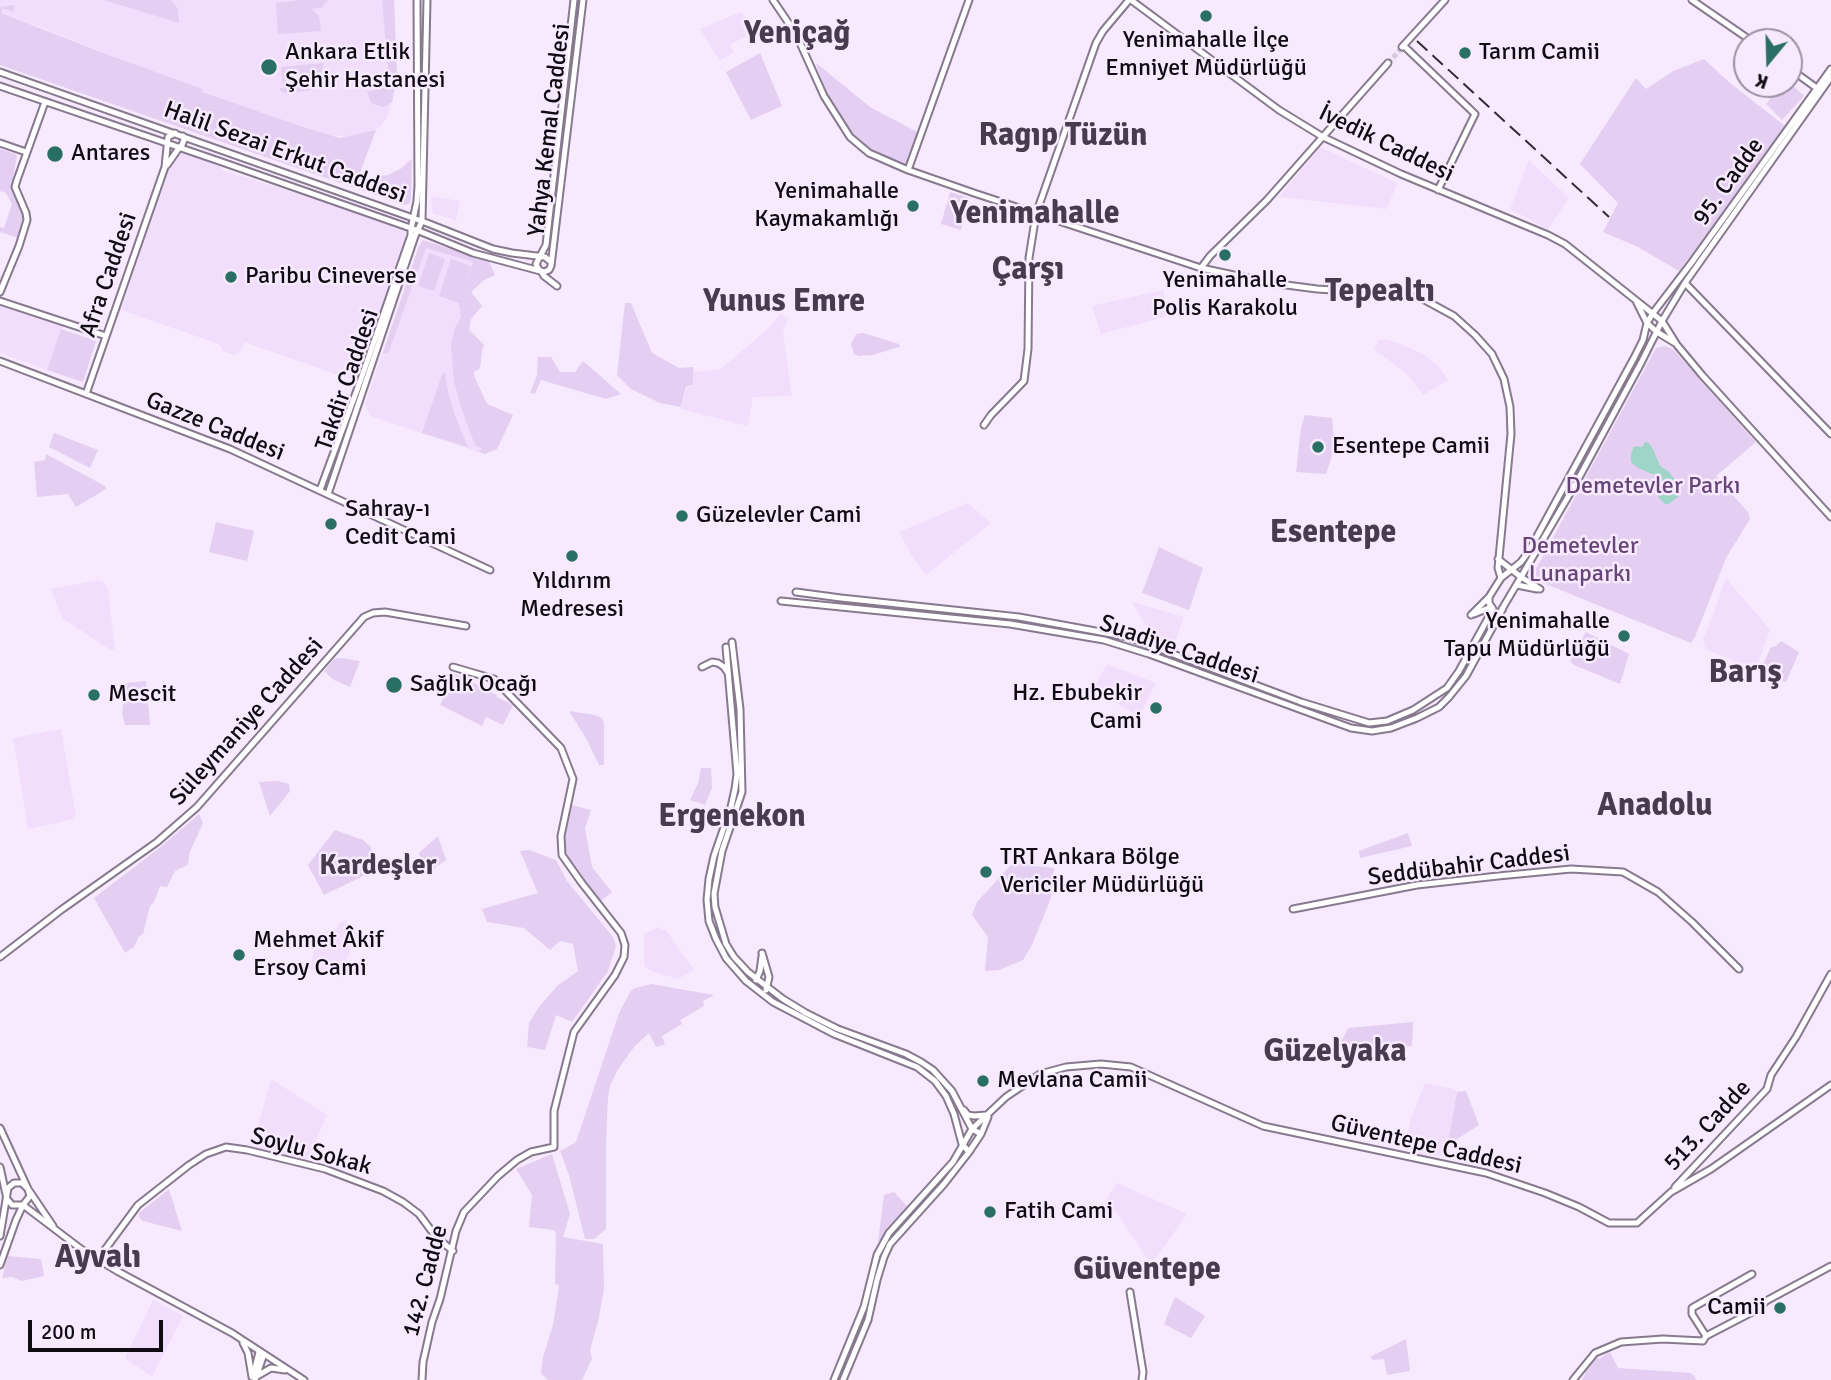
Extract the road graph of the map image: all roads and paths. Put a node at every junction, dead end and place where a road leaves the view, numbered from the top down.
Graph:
1 (417, 0) edge
2 (428, 0) edge
3 (574, 0) edge
4 (583, 0) edge
5 (773, 0) edge
6 (969, 0) edge
7 (1130, 0) edge
8 (1445, 0) edge
9 (1692, 0) edge
10 (1733, 28) edge
11 (1388, 63) tunnel mouth
12 (1831, 69) edge
13 (0, 72) edge
14 (1831, 77) edge
15 (1803, 78) edge
16 (0, 86) edge
17 (1819, 90) junction
18 (45, 102) junction
19 (175, 132) junction
20 (183, 136) junction
21 (1323, 136) junction
22 (0, 143) edge
23 (169, 144) junction
24 (178, 148) junction
25 (26, 152) junction
26 (165, 167) junction
27 (908, 170) junction
28 (1438, 190) junction
29 (1036, 214) junction
30 (414, 218) junction
31 (422, 221) junction
32 (411, 229) junction
33 (419, 231) junction
34 (1210, 256) junction
35 (540, 258) junction
36 (552, 265) junction
37 (1201, 268) junction
38 (1213, 270) junction
39 (540, 271) junction
40 (1682, 281) junction
41 (0, 292) edge
42 (0, 301) edge
43 (1635, 301) junction
44 (1653, 313) junction
45 (1662, 321) junction
46 (1647, 323) junction
47 (1657, 332) junction
48 (106, 336) junction
49 (1676, 343) junction
50 (0, 361) edge
51 (86, 394) junction
52 (984, 425) dead end
53 (1831, 434) edge
54 (320, 490) junction
55 (328, 494) junction
56 (1831, 517) edge
57 (1498, 559) junction
58 (490, 570) dead end
59 (1510, 570) junction
60 (1521, 577) junction
61 (1501, 578) junction
62 (1517, 585) junction
63 (796, 592) dead end
64 (1489, 597) junction
65 (781, 601) dead end
66 (1492, 608) junction
67 (1503, 608) junction
68 (466, 626) dead end
69 (732, 642) dead end
70 (726, 648) dead end
71 (453, 667) dead end
72 (702, 667) dead end
73 (729, 675) junction
74 (740, 800) junction
75 (732, 804) junction
76 (1293, 909) dead end
77 (0, 957) edge
78 (762, 963) junction
79 (743, 966) junction
80 (1739, 969) dead end
81 (1831, 974) edge
82 (769, 977) junction
83 (757, 979) junction
84 (752, 986) junction
85 (767, 988) junction
86 (763, 995) junction
87 (783, 999) junction
88 (882, 1049) junction
89 (1831, 1085) edge
90 (962, 1108) junction
91 (989, 1114) junction
92 (0, 1128) edge
93 (972, 1129) junction
94 (981, 1134) junction
95 (962, 1144) junction
96 (969, 1152) junction
97 (0, 1167) edge
98 (28, 1189) junction
99 (1671, 1192) junction
100 (6, 1196) junction
101 (23, 1205) junction
102 (55, 1229) junction
103 (0, 1236) edge
104 (453, 1251) junction
105 (98, 1259) junction
106 (0, 1265) edge
107 (1831, 1266) edge
108 (1752, 1274) dead end
109 (1130, 1292) dead end
110 (1704, 1339) junction
111 (242, 1340) junction
112 (262, 1353) junction
113 (294, 1373) junction
114 (254, 1378) edge
115 (304, 1380) edge
116 (422, 1380) edge
117 (834, 1380) edge
118 (843, 1380) edge
119 (1142, 1380) edge
120 (1573, 1380) edge

1 - 30 main road
2 - 31 main road
3 - 35 main road, Yahya Kemal Caddesi
4 - 36 main road, Yahya Kemal Caddesi
5 - 27 main road
6 - 27 main road
7 - 21 main road, İvedik Caddesi
7 - 29 main road
8 - 28 main road
9 - 10 main road
11 - 21 main road
12 - 17 main road, 95. Cadde
13 - 19 main road, Halil Sezai Erkut Caddesi
14 - 17 main road, 95. Cadde
15 - 17 main road
16 - 18 main road, Halil Sezai Erkut Caddesi
17 - 40 main road, 95. Cadde
18 - 23 main road, Halil Sezai Erkut Caddesi
18 - 25 main road
19 - 20 main road, Halil Sezai Erkut Caddesi
19 - 23 main road
20 - 24 main road
20 - 30 main road, Halil Sezai Erkut Caddesi
21 - 28 main road, İvedik Caddesi
21 - 34 main road
22 - 25 main road
23 - 24 main road, Halil Sezai Erkut Caddesi
23 - 26 main road, Afra Caddesi
24 - 26 main road, Afra Caddesi
24 - 32 main road, Halil Sezai Erkut Caddesi
25 - 41 main road
26 - 48 main road, Afra Caddesi
27 - 29 main road
28 - 43 main road, İvedik Caddesi
29 - 37 main road
29 - 52 main road
30 - 31 main road
30 - 32 main road, Halil Sezai Erkut Caddesi
31 - 33 main road, Halil Sezai Erkut Caddesi
31 - 35 main road, Halil Sezai Erkut Caddesi
32 - 33 main road
32 - 54 main road, Takdir Caddesi
33 - 39 main road, Halil Sezai Erkut Caddesi
33 - 55 main road, Takdir Caddesi
34 - 37 main road
34 - 38 main road
35 - 36 main road, Halil Sezai Erkut Caddesi
35 - 39 main road
36 - 39 main road
36 - 39 main road, Yahya Kemal Caddesi
37 - 38 main road
38 - 57 main road
40 - 44 main road, 95. Cadde
40 - 45 main road, 95. Cadde
40 - 53 main road
42 - 48 main road
43 - 44 main road, İvedik Caddesi
43 - 46 main road, İvedik Caddesi
44 - 45 main road, İvedik Caddesi
44 - 46 main road
45 - 47 main road
45 - 49 main road, İvedik Caddesi
46 - 47 main road, İvedik Caddesi
46 - 59 main road
47 - 49 main road, İvedik Caddesi
47 - 60 main road, Suadiye Caddesi
48 - 51 main road, Afra Caddesi
49 - 56 main road, İvedik Caddesi
50 - 51 main road, Gazze Caddesi
51 - 54 main road, Gazze Caddesi
54 - 55 main road, Gazze Caddesi
55 - 58 main road, Gazze Caddesi
57 - 59 main road
57 - 61 main road
59 - 60 main road
59 - 61 main road
60 - 62 main road, Suadiye Caddesi
60 - 62 main road
61 - 64 main road
62 - 67 main road, Suadiye Caddesi
63 - 66 main road, Suadiye Caddesi
64 - 66 main road
64 - 66 main road
65 - 67 main road, Suadiye Caddesi
66 - 67 main road
68 - 77 main road, Süleymaniye Caddesi
69 - 74 main road
70 - 73 main road
71 - 104 main road, 142. Cadde
72 - 73 main road
73 - 75 main road
74 - 75 main road
74 - 79 main road
75 - 84 main road
76 - 80 main road, Seddübahir Caddesi
78 - 79 main road
78 - 82 main road
78 - 83 main road
79 - 83 main road
81 - 99 main road, 513. Cadde
82 - 85 main road
82 - 87 main road
83 - 84 main road
83 - 85 main road
84 - 86 main road
85 - 86 main road
85 - 87 main road
86 - 88 main road
87 - 88 main road
88 - 90 main road
88 - 95 main road
89 - 99 main road, Güventepe Caddesi
90 - 91 main road
90 - 93 main road
91 - 93 main road, Güventepe Caddesi
91 - 94 main road
91 - 99 main road, Güventepe Caddesi
92 - 98 main road
93 - 94 main road
93 - 95 main road, Güventepe Caddesi
94 - 96 main road
95 - 96 main road
95 - 117 main road, Güventepe Caddesi
96 - 118 main road
97 - 100 main road
98 - 100 main road
98 - 101 main road
98 - 102 main road
100 - 101 main road
100 - 103 main road
101 - 102 main road
101 - 106 main road
102 - 105 main road
104 - 105 main road, Soylu Sokak
104 - 116 main road, 142. Cadde
105 - 111 main road
107 - 110 main road
108 - 110 main road
109 - 119 main road
110 - 120 main road
111 - 112 main road
111 - 114 main road
112 - 113 main road
112 - 114 main road
113 - 114 main road
113 - 115 main road

